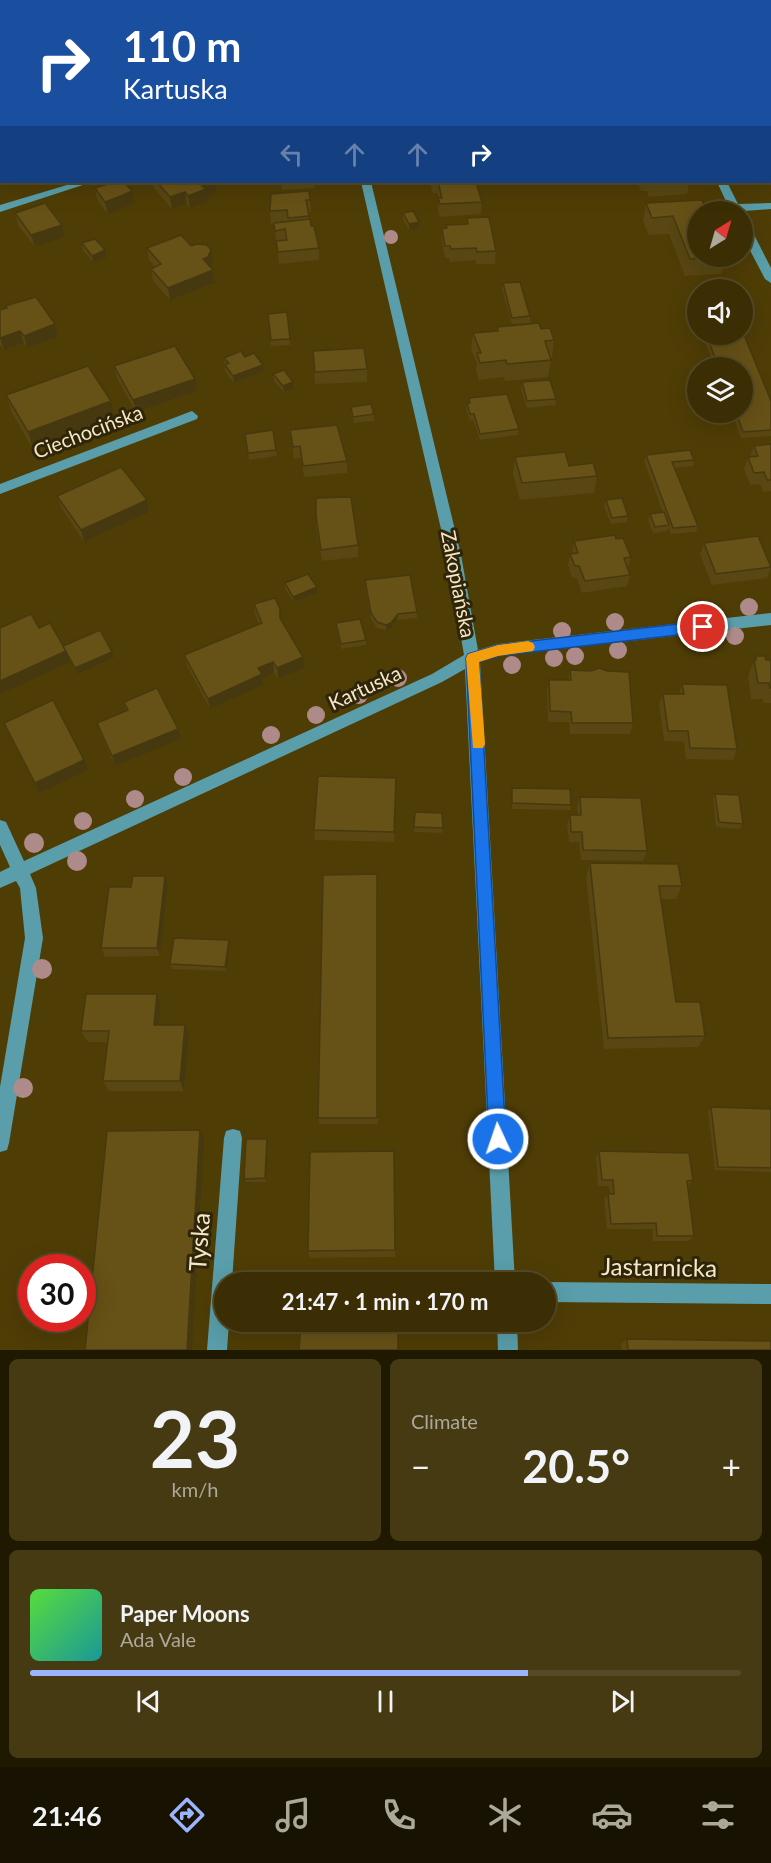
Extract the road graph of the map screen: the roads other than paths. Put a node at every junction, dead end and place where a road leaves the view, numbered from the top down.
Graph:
1 (84, 183) edge
2 (366, 183) edge
3 (723, 183) edge
4 (732, 201) edge
5 (771, 206) edge
6 (753, 208) edge
7 (0, 209) edge
8 (753, 244) edge
9 (771, 279) edge
10 (192, 416) dead end
11 (0, 489) edge
12 (771, 619) edge
13 (472, 658) junction
14 (0, 827) edge
15 (22, 870) junction
16 (0, 880) edge
17 (232, 1138) dead end
18 (0, 1143) edge
19 (504, 1272) edge
20 (556, 1292) edge
21 (771, 1294) edge
22 (507, 1332) edge
23 (217, 1350) edge
24 (508, 1350) edge

1 - 7 street
2 - 13 street, Zakopiańska
3 - 4 street
5 - 6 street
8 - 9 street
10 - 11 street, Ciechocińska
12 - 13 street, Kartuska
13 - 15 street, Kartuska
13 - 19 street, Zakopiańska
14 - 15 street
15 - 16 street, Kartuska
15 - 18 street
17 - 23 street, Tyska
20 - 21 street, Jastarnicka
22 - 24 street

